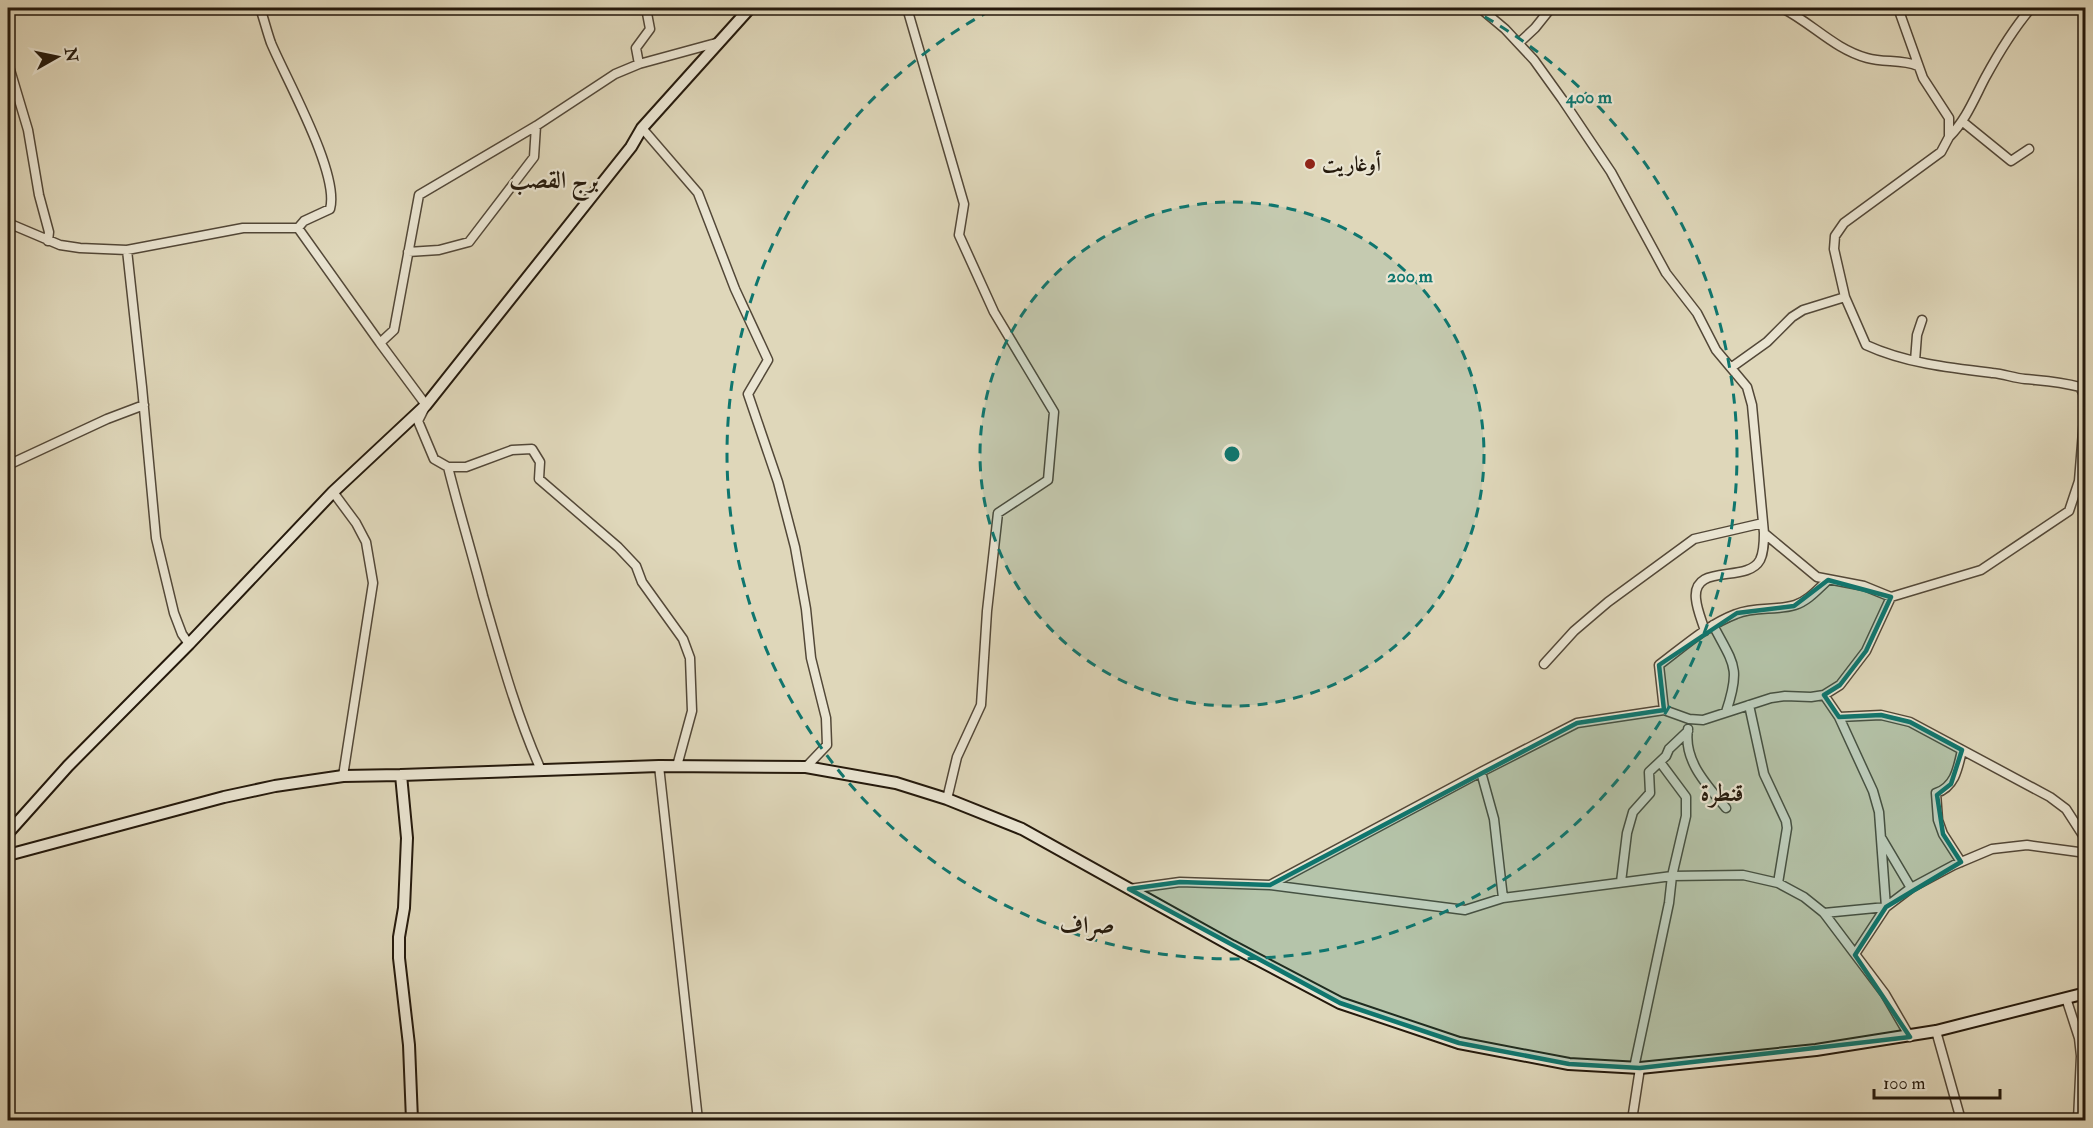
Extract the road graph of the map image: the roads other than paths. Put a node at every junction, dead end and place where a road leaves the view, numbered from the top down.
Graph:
1 (260, 8) edge
2 (646, 8) edge
3 (750, 8) edge
4 (907, 8) edge
5 (1480, 8) edge
6 (1551, 8) edge
7 (1782, 8) edge
8 (1898, 8) edge
9 (2031, 8) edge
10 (716, 43) junction
11 (1518, 43) junction
12 (8, 63) edge
13 (639, 64) junction
14 (1918, 66) junction
15 (1963, 122) junction
16 (536, 126) junction
17 (642, 128) junction
18 (1949, 137) junction
19 (2029, 149) dead end
20 (8, 223) edge
21 (298, 228) junction
22 (48, 241) junction
23 (127, 250) junction
24 (408, 252) junction
25 (1845, 297) junction
26 (1922, 320) dead end
27 (380, 342) junction
28 (1915, 361) junction
29 (1732, 367) junction
30 (2085, 394) edge
31 (144, 405) junction
32 (426, 405) junction
33 (8, 465) edge
34 (448, 467) junction
35 (333, 492) junction
36 (1763, 523) junction
37 (1764, 533) junction
38 (1828, 580) junction
39 (1892, 597) junction
40 (1713, 624) junction
41 (1705, 631) junction
42 (189, 644) junction
43 (1544, 664) dead end
44 (1824, 695) junction
45 (1749, 705) junction
46 (1664, 710) junction
47 (1726, 712) junction
48 (1839, 717) junction
49 (1689, 719) junction
50 (1688, 731) junction
51 (1962, 750) junction
52 (1660, 762) junction
53 (659, 766) junction
54 (677, 766) junction
55 (806, 767) junction
56 (541, 770) junction
57 (1481, 772) junction
58 (401, 775) junction
59 (344, 776) junction
60 (946, 799) junction
61 (1726, 808) dead end
62 (8, 833) edge
63 (1881, 836) junction
64 (2085, 840) edge
65 (2085, 853) edge
66 (8, 855) edge
67 (1961, 862) junction
68 (1672, 876) junction
69 (1621, 882) junction
70 (1778, 883) junction
71 (1270, 885) junction
72 (1911, 888) junction
73 (1129, 889) junction
74 (1503, 898) junction
75 (1886, 907) junction
76 (1824, 913) junction
77 (1855, 954) junction
78 (2085, 993) edge
79 (2066, 998) junction
80 (1936, 1031) junction
81 (1910, 1037) junction
82 (1637, 1068) junction
83 (412, 1120) edge
84 (698, 1120) edge
85 (1632, 1120) edge
86 (1961, 1120) edge
87 (2078, 1120) edge

1 - 21 street
2 - 13 street
3 - 10 main road
4 - 60 street
5 - 11 street
6 - 11 street
7 - 14 street
8 - 14 street
9 - 15 street
10 - 13 street
10 - 17 main road
11 - 29 street
12 - 22 street
13 - 16 street
14 - 18 street
15 - 18 street
15 - 19 street
16 - 24 street
16 - 24 street
17 - 32 main road
17 - 55 street
18 - 25 street
20 - 22 street
21 - 23 street
21 - 27 street
22 - 23 street
23 - 31 street
24 - 27 street
25 - 28 street
25 - 29 street
26 - 28 street
27 - 32 street
28 - 30 street
29 - 36 street
30 - 39 street
31 - 33 street
31 - 42 street
32 - 34 street
32 - 35 main road
34 - 54 street
34 - 56 street
35 - 42 main road
35 - 59 street
36 - 37 street
36 - 43 street
37 - 38 street
37 - 41 street
38 - 39 street
38 - 40 street
39 - 44 street
40 - 41 street
40 - 47 street
41 - 46 street
42 - 62 main road
44 - 45 street
44 - 48 street
45 - 47 street
45 - 70 street
46 - 49 street
46 - 57 street
47 - 49 street
48 - 51 street
48 - 63 street
49 - 50 street
50 - 52 street
50 - 61 street
51 - 64 street
51 - 67 street
52 - 68 street
52 - 69 street
53 - 54 main road
53 - 56 main road
53 - 84 street
54 - 55 main road
55 - 60 main road
56 - 58 main road
57 - 71 street
57 - 74 street
58 - 59 main road
58 - 83 main road
59 - 66 main road
60 - 73 main road
63 - 72 street
63 - 75 street
65 - 67 street
67 - 72 street
68 - 69 street
68 - 70 street
68 - 82 street
69 - 74 street
70 - 76 street
71 - 73 street
71 - 74 street
72 - 75 street
73 - 82 main road
75 - 76 street
75 - 77 street
76 - 77 street
77 - 81 street
78 - 79 main road
79 - 80 main road
79 - 87 street
80 - 81 main road
80 - 86 street
81 - 82 main road
82 - 85 street

